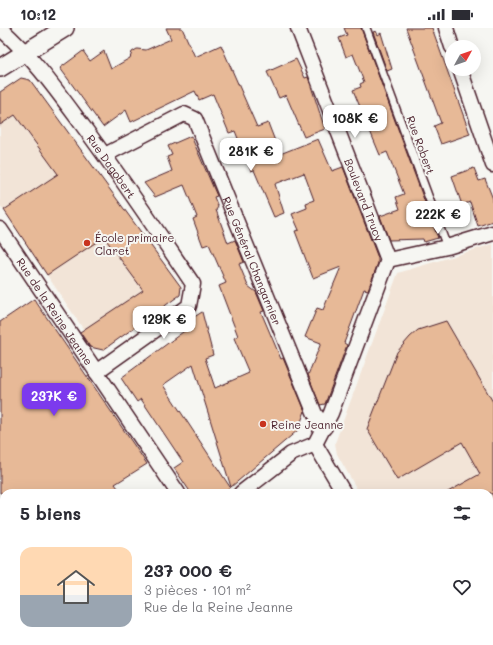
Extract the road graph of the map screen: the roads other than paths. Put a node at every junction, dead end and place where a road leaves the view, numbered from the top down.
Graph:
1 (0, 28) edge
2 (65, 28) edge
3 (298, 28) edge
4 (366, 28) edge
5 (446, 28) edge
6 (450, 40) edge
7 (26, 52) junction
8 (0, 68) edge
9 (462, 76) edge
10 (105, 155) junction
11 (493, 165) edge
12 (0, 229) edge
13 (493, 233) edge
14 (447, 246) junction
15 (388, 260) junction
16 (96, 372) junction
17 (325, 427) junction
18 (315, 444) junction
19 (175, 489) edge
20 (246, 489) edge
21 (342, 489) edge

1 - 7 street, Rue Dagobert
2 - 7 street
3 - 15 street, Boulevard Trucy
4 - 14 lane, Rue Robert
5 - 6 street
7 - 8 street
7 - 10 street, Rue Dagobert
9 - 11 street
10 - 16 street, Rue Dagobert
10 - 17 street, Rue Général Changarnier
12 - 16 street, Rue de la Reine Jeanne
13 - 14 street
14 - 15 street
15 - 17 street
16 - 19 street, Rue de la Reine Jeanne
17 - 18 street
18 - 20 street
18 - 21 street

